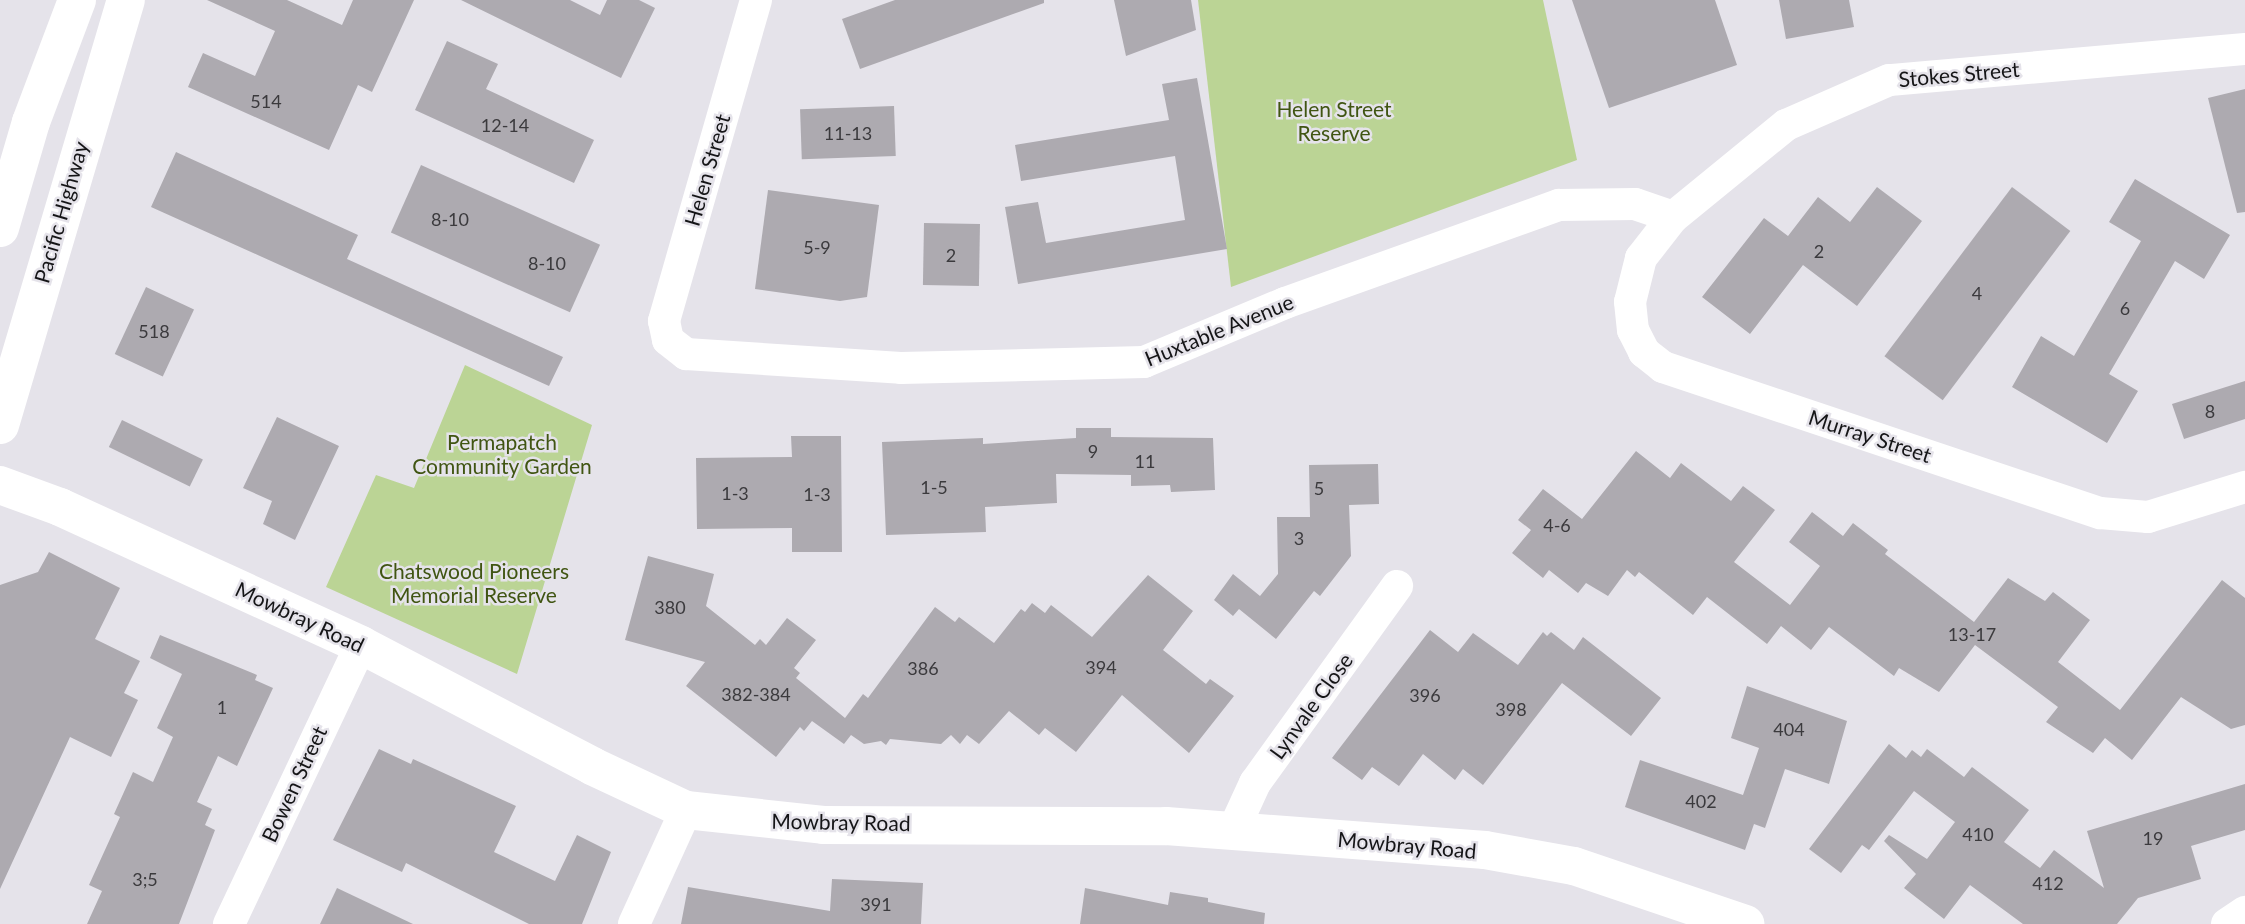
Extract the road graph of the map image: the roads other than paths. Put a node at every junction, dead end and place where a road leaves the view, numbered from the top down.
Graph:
1 (77, 0) edge
2 (126, 0) edge
3 (756, 0) edge
4 (2245, 49) edge
5 (1673, 217) junction
6 (0, 228) edge
7 (668, 340) joint
8 (0, 425) edge
9 (0, 485) edge
10 (2245, 487) edge
11 (1397, 586) dead end
12 (360, 645) junction
13 (686, 810) junction
14 (1233, 831) junction
15 (2245, 912) edge
16 (229, 924) edge
17 (634, 924) edge
18 (1745, 924) edge
19 (2227, 924) edge

1 - 6 main road
2 - 8 main road, Pacific Highway
3 - 7 street, Helen Street
4 - 5 street, Stokes Street
5 - 7 street, Huxtable Avenue
5 - 10 street, Murray Street
9 - 12 main road, Mowbray Road
11 - 14 street, Lynvale Close
12 - 13 main road, Mowbray Road
12 - 16 street, Bowen Street
13 - 14 main road, Mowbray Road
13 - 17 street
14 - 18 main road, Mowbray Road
15 - 19 street

